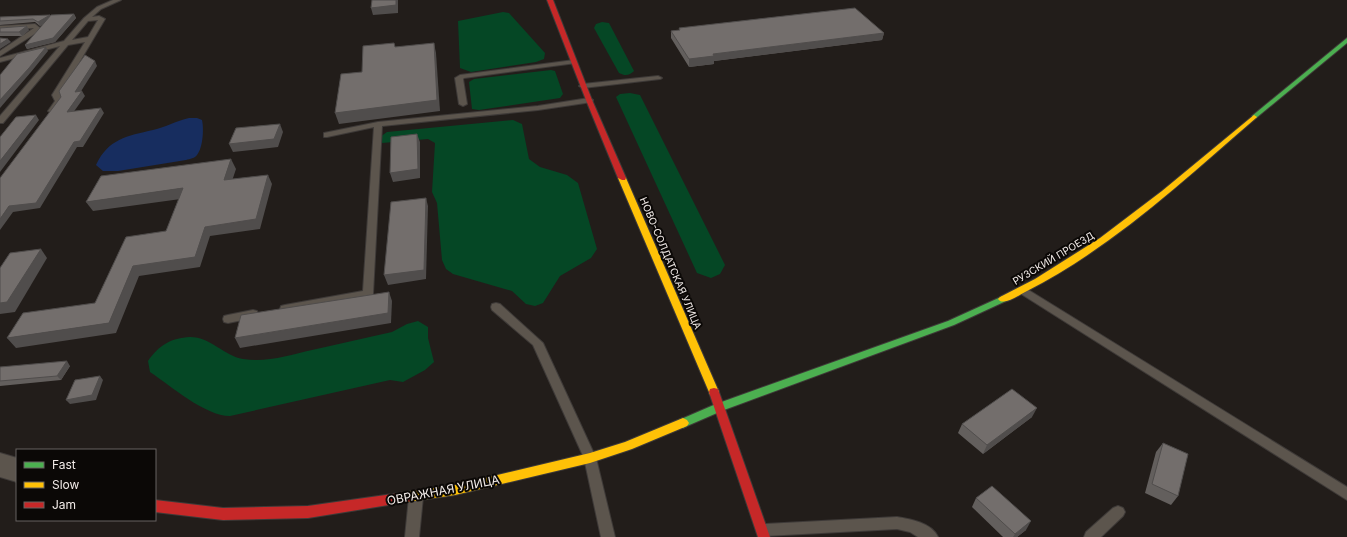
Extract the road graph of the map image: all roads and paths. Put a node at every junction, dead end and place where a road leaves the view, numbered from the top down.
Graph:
1 (118, 0) edge
2 (550, 0) edge
3 (86, 19) junction
4 (0, 28) edge
5 (8, 39) edge
6 (24, 39) junction
7 (90, 39) junction
8 (1347, 40) edge
9 (67, 42) junction
10 (0, 54) edge
11 (0, 60) edge
12 (574, 62) junction
13 (658, 78) dead end
14 (583, 86) junction
15 (589, 100) junction
16 (463, 104) dead end
17 (45, 119) edge
18 (0, 122) edge
19 (378, 124) junction
20 (327, 135) dead end
21 (1022, 290) junction
22 (496, 307) dead end
23 (228, 319) dead end
24 (720, 407) junction
25 (590, 458) junction
26 (0, 465) edge
27 (16, 470) edge
28 (1347, 494) edge
29 (416, 497) junction
30 (156, 506) edge
31 (1118, 512) dead end
32 (763, 534) edge
33 (412, 537) edge
34 (608, 537) edge
35 (931, 537) edge
36 (1092, 537) edge

1 - 3 lane
2 - 12 street, НОВО-СОЛДАТСКАЯ УЛИЦА
3 - 7 lane
3 - 9 lane
4 - 6 lane
5 - 6 lane
6 - 10 lane
7 - 9 lane
7 - 17 lane
8 - 21 street, РУЗСКИЙ ПРОЕЗД
9 - 11 lane
9 - 18 lane
12 - 14 street, НОВО-СОЛДАТСКАЯ УЛИЦА
12 - 16 lane
13 - 14 lane
14 - 15 street, НОВО-СОЛДАТСКАЯ УЛИЦА
15 - 19 lane
15 - 24 street, НОВО-СОЛДАТСКАЯ УЛИЦА
19 - 20 lane
19 - 23 lane
21 - 24 street, РУЗСКИЙ ПРОЕЗД
21 - 28 lane
22 - 25 lane
24 - 25 street, ОВРАЖНАЯ УЛИЦА
24 - 32 street, НОВО-СОЛДАТСКАЯ УЛИЦА
25 - 29 street, ОВРАЖНАЯ УЛИЦА
25 - 34 lane
26 - 27 street
29 - 30 street, ОВРАЖНАЯ УЛИЦА
29 - 33 lane
31 - 36 lane
32 - 35 lane

